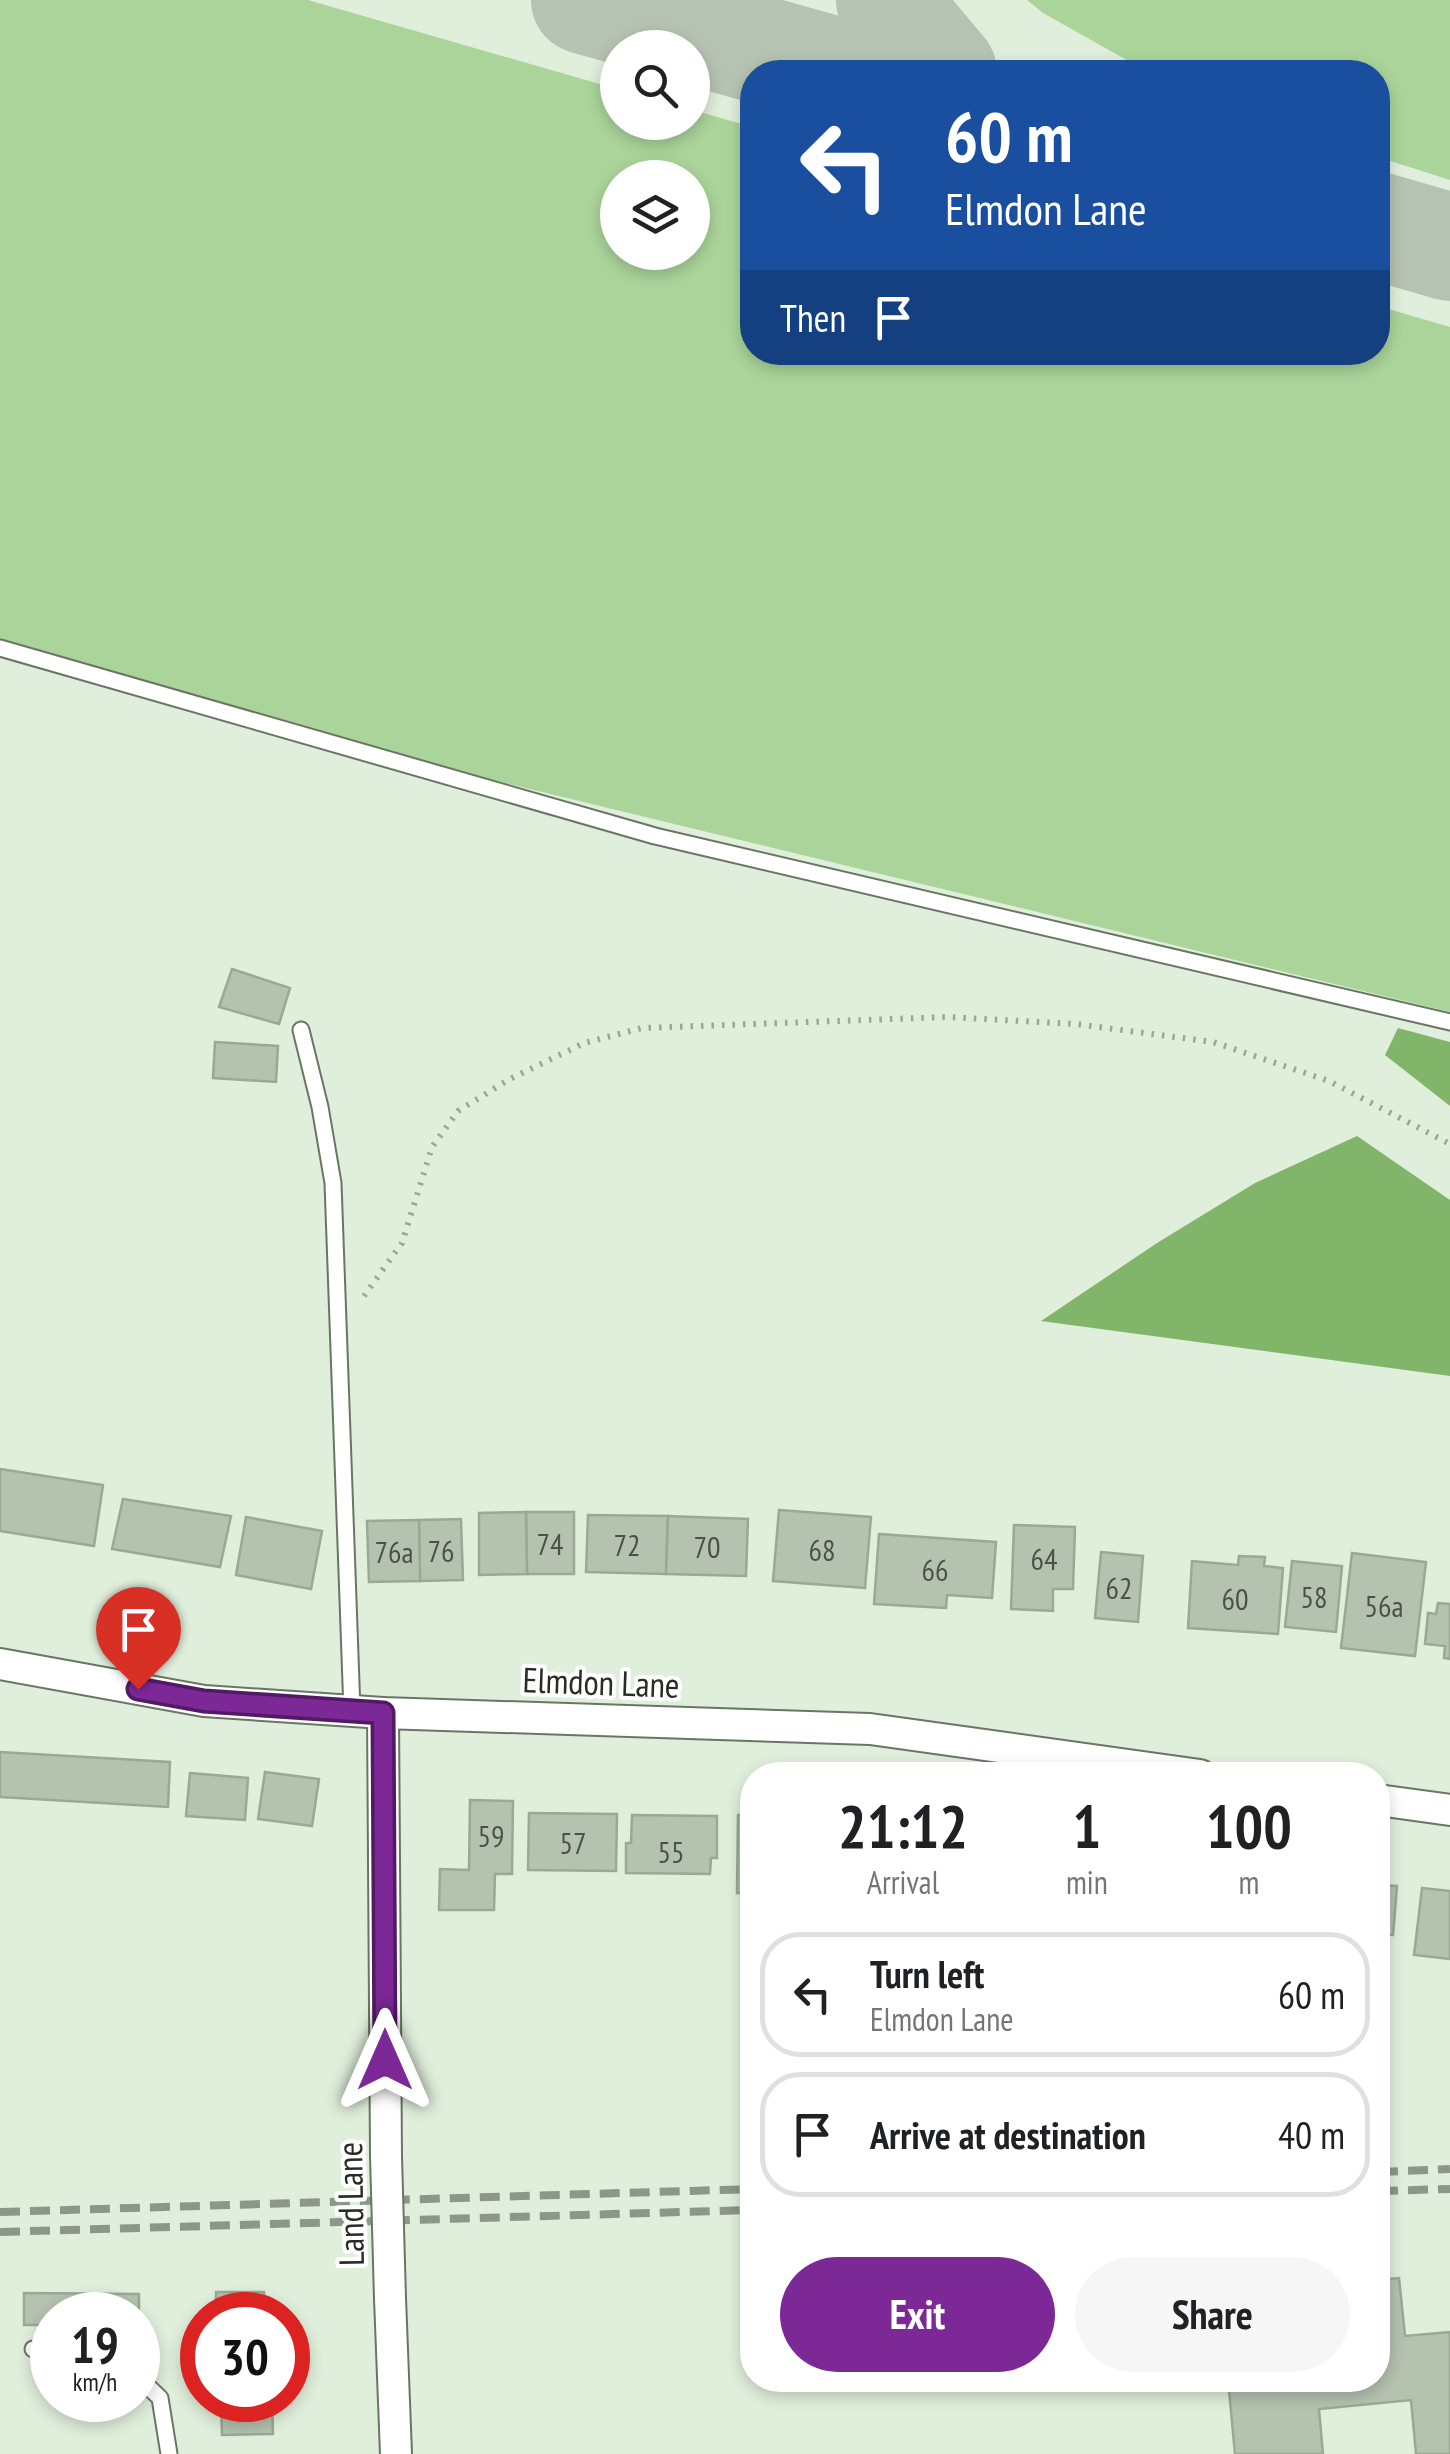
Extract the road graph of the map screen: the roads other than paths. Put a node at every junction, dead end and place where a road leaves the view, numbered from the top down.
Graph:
1 (0, 648) edge
2 (1450, 1022) edge
3 (301, 1030) dead end
4 (0, 1664) edge
5 (352, 1711) junction
6 (383, 1713) junction
7 (1109, 1762) edge
8 (1390, 1802) edge
9 (1450, 1810) edge
10 (160, 2398) edge
11 (169, 2454) edge
12 (396, 2454) edge

1 - 2 lane
3 - 5 lane
4 - 5 street, Elmdon Lane
5 - 6 street, Elmdon Lane
6 - 7 street, Elmdon Lane
6 - 12 street, Land Lane, bridge
8 - 9 street
10 - 11 lane

